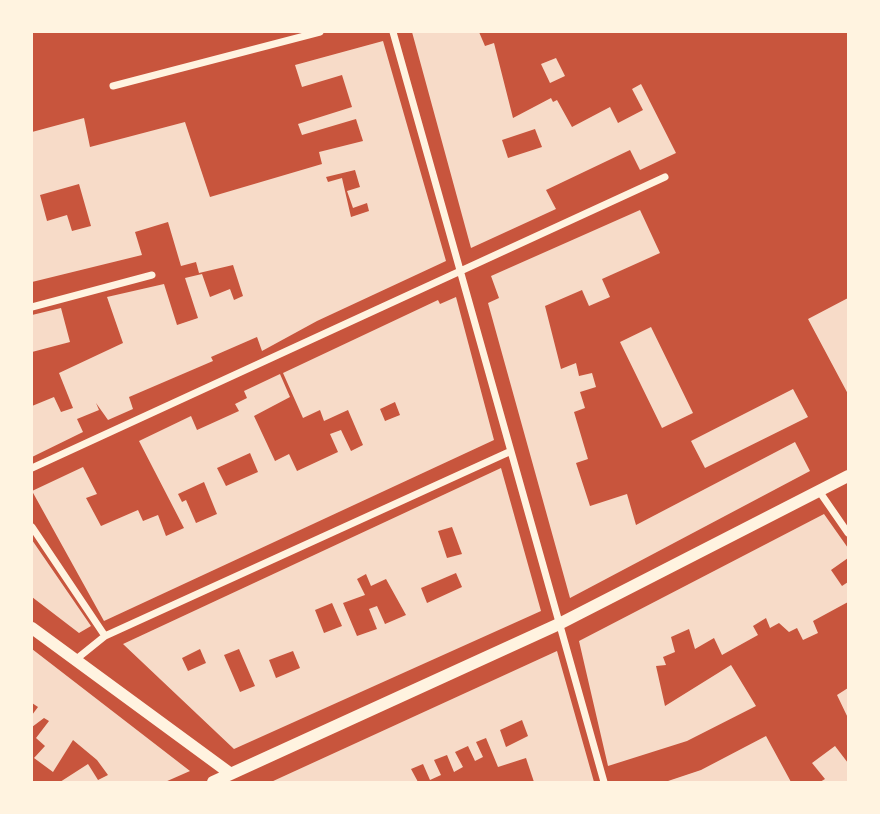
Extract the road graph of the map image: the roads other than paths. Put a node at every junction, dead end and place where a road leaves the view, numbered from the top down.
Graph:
1 (320, 32) edge
2 (393, 32) edge
3 (113, 86) dead end
4 (665, 177) dead end
5 (460, 273) junction
6 (152, 275) dead end
7 (32, 307) edge
8 (509, 452) junction
9 (32, 468) edge
10 (849, 476) edge
11 (819, 491) junction
12 (32, 527) edge
13 (849, 533) edge
14 (559, 624) junction
15 (32, 628) edge
16 (105, 636) junction
17 (74, 660) junction
18 (236, 778) edge
19 (213, 782) edge
20 (604, 782) edge

1 - 3 street
2 - 5 street
4 - 5 street
5 - 8 street
5 - 9 street
6 - 7 street
8 - 14 street
8 - 16 street
10 - 11 street
11 - 13 street
11 - 14 street
12 - 16 street
14 - 18 street
14 - 20 street
15 - 17 street
16 - 17 street
17 - 18 street
18 - 19 street

